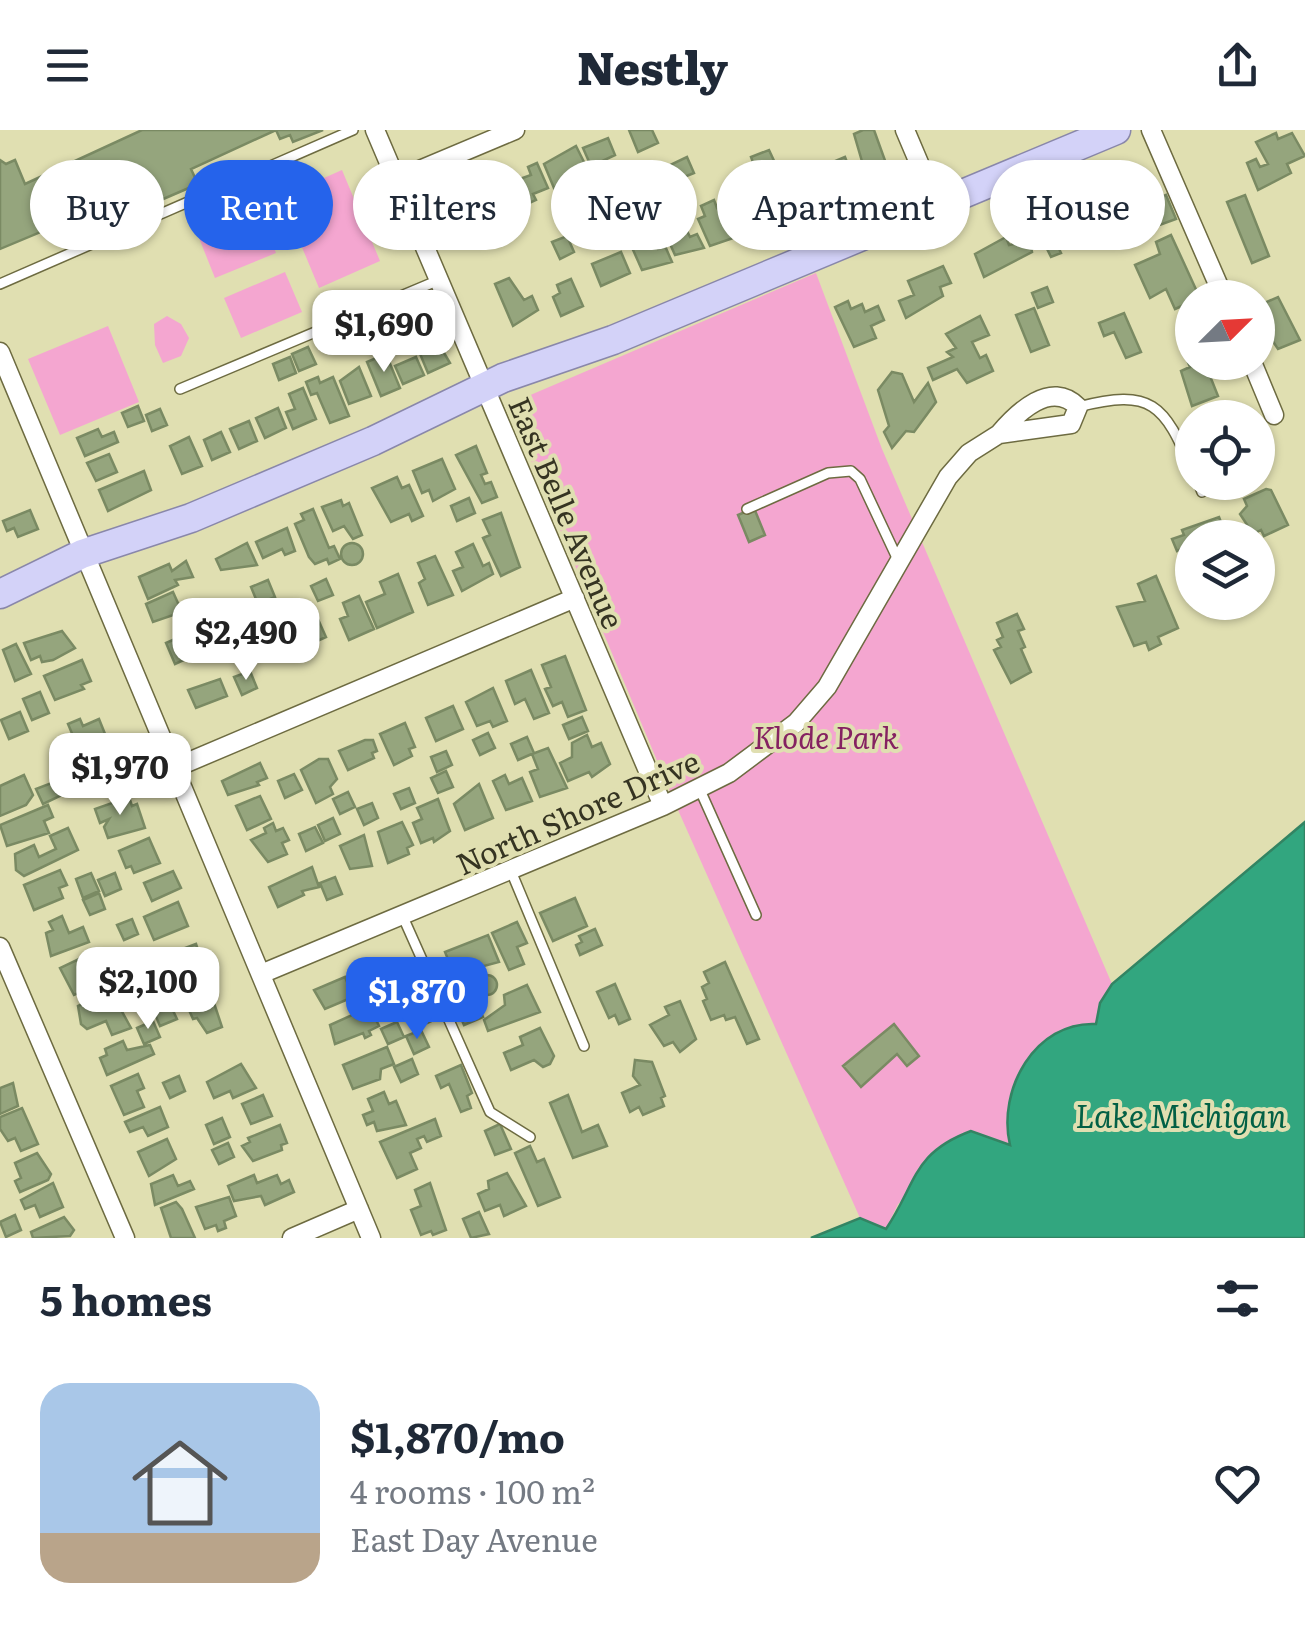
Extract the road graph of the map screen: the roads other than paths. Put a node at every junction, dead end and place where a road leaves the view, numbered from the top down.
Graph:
1 (353, 130) edge
2 (375, 130) edge
3 (515, 130) edge
4 (905, 130) edge
5 (1116, 130) edge
6 (1152, 130) edge
7 (388, 160) edge
8 (444, 160) edge
9 (918, 160) edge
10 (970, 189) edge
11 (426, 250) edge
12 (826, 250) edge
13 (439, 280) junction
14 (1216, 280) edge
15 (0, 284) edge
16 (0, 352) edge
17 (180, 390) dead end
18 (488, 394) junction
19 (1078, 407) junction
20 (999, 434) junction
21 (1175, 438) edge
22 (747, 509) dead end
23 (85, 562) junction
24 (899, 562) junction
25 (0, 594) edge
26 (575, 598) junction
27 (0, 608) edge
28 (172, 769) junction
29 (700, 790) junction
30 (663, 806) junction
31 (511, 871) junction
32 (756, 915) dead end
33 (403, 917) junction
34 (0, 947) edge
35 (261, 974) junction
36 (584, 1046) dead end
37 (530, 1137) dead end
38 (358, 1209) junction
39 (125, 1238) edge
40 (292, 1238) edge
41 (371, 1238) edge

1 - 15 lane
2 - 7 street, East Belle Avenue
3 - 8 street
4 - 9 street
5 - 10 main road
6 - 14 street
11 - 13 street, East Belle Avenue
12 - 18 main road
13 - 17 lane
13 - 18 street, East Belle Avenue
16 - 23 street
18 - 23 main road
18 - 26 street, East Belle Avenue
19 - 20 street
19 - 20 street, North Shore Drive
19 - 21 lane
20 - 24 street, North Shore Drive
22 - 24 lane
23 - 25 main road
23 - 27 main road
23 - 28 street
24 - 29 street, North Shore Drive
26 - 28 street
26 - 30 street, East Belle Avenue
28 - 35 street
29 - 30 street, North Shore Drive
29 - 32 lane
30 - 31 street, North Shore Drive
31 - 33 street, North Shore Drive
31 - 36 lane
33 - 35 street, North Shore Drive
33 - 37 lane
34 - 39 street
35 - 38 street
38 - 40 street
38 - 41 street

